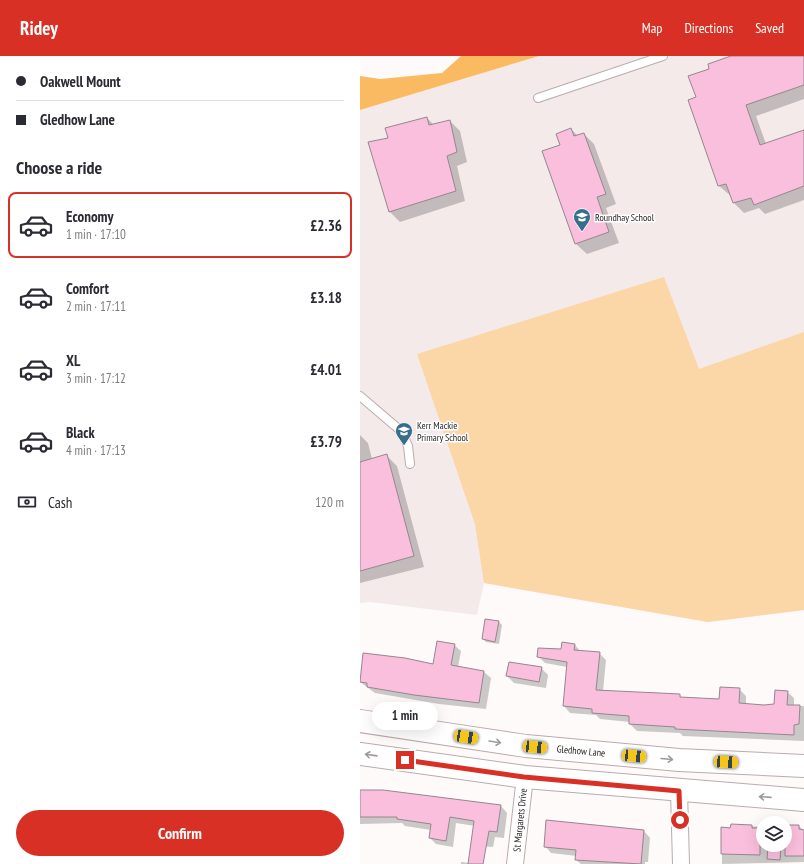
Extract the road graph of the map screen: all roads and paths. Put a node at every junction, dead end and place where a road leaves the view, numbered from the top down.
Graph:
1 (663, 56) edge
2 (538, 98) dead end
3 (360, 396) edge
4 (410, 464) dead end
5 (360, 721) edge
6 (545, 748) junction
7 (360, 754) edge
8 (804, 766) edge
9 (533, 777) junction
10 (679, 791) junction
11 (804, 800) edge
12 (515, 864) edge
13 (681, 864) edge

1 - 2 lane
3 - 4 lane
5 -> 6 street, Gledhow Lane
6 -> 8 street, Gledhow Lane
6 - 9 street
9 -> 7 street
9 - 10 street
9 - 12 street, St Margarets Drive
11 -> 10 street
10 - 13 street

